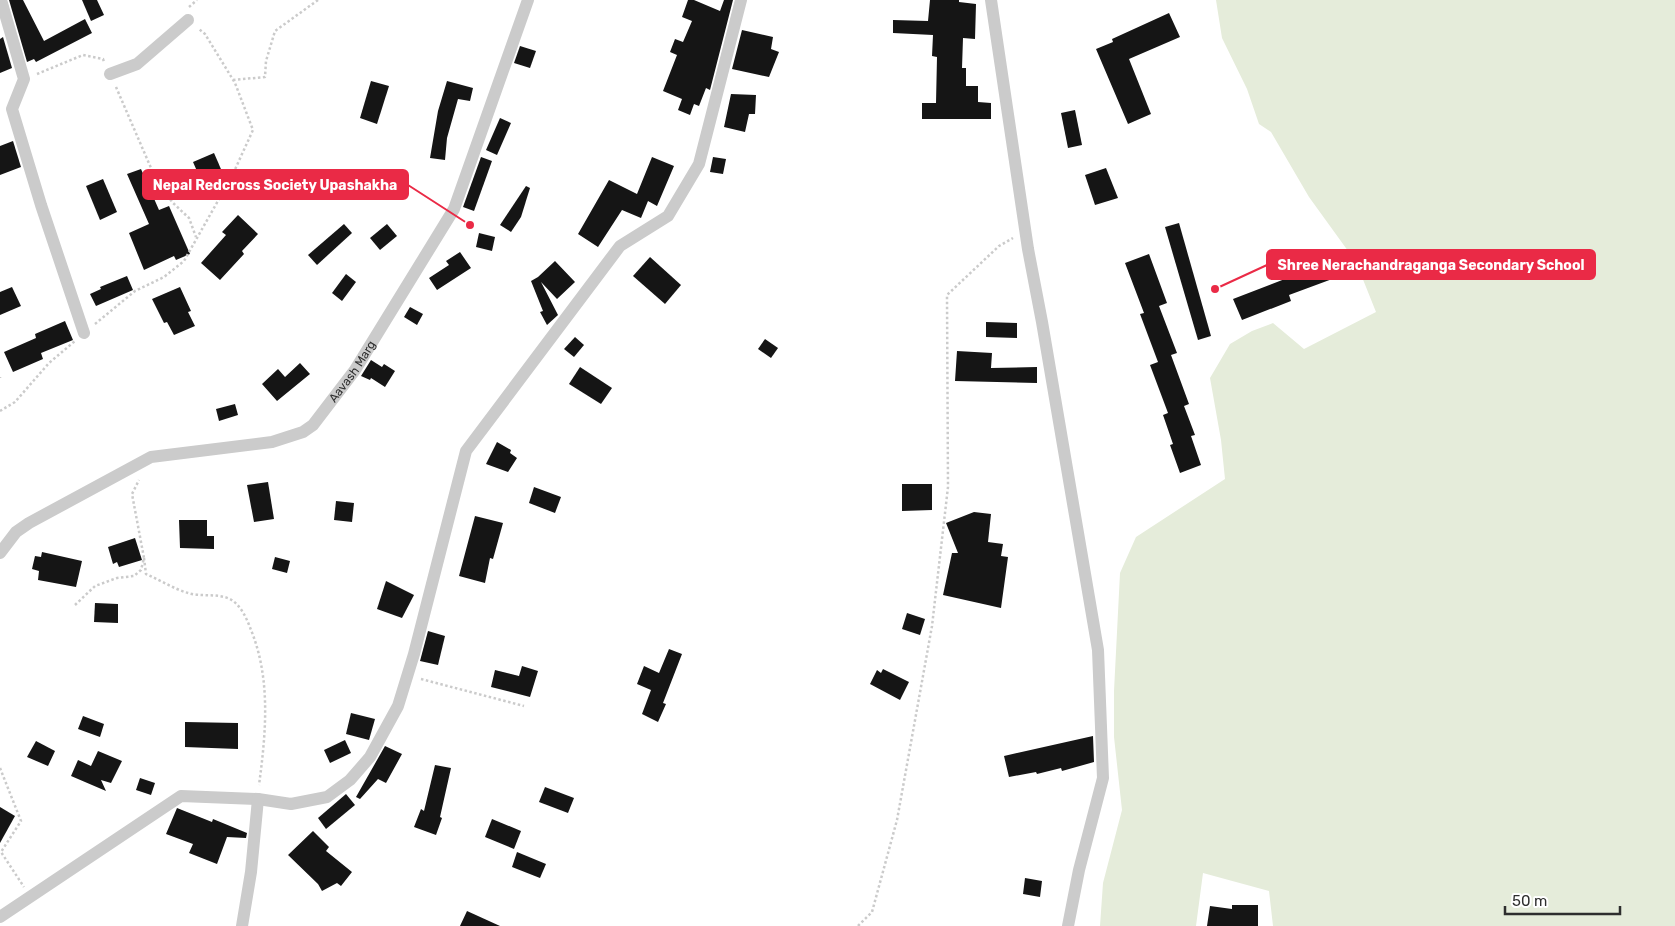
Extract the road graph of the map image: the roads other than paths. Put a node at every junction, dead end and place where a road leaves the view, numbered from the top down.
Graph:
1 (1, 0) edge
2 (528, 0) edge
3 (741, 0) edge
4 (990, 0) edge
5 (188, 20) road end
6 (110, 74) road end
7 (84, 333) road end
8 (0, 553) edge
9 (258, 799) junction
10 (0, 917) edge
11 (242, 926) edge
12 (1068, 926) edge

1 - 7 street
2 - 8 street, Aavash Marg
3 - 9 street
4 - 12 street
5 - 6 street
9 - 10 street
9 - 11 street

